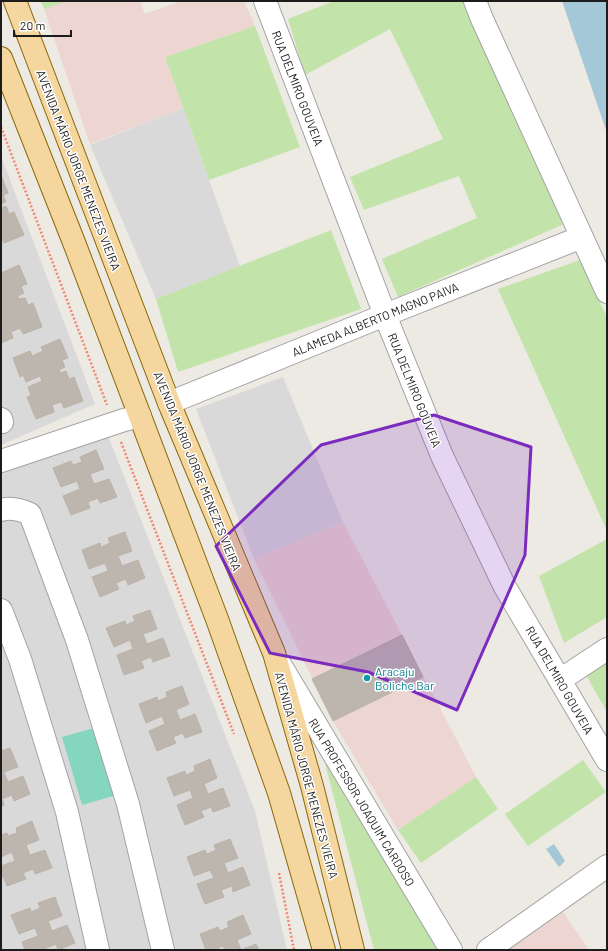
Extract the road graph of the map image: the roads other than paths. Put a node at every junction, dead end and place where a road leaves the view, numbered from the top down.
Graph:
1 (14, 1) edge
2 (265, 1) edge
3 (475, 1) edge
4 (32, 49) junction
5 (1, 57) edge
6 (104, 235) junction
7 (582, 237) junction
8 (75, 245) junction
9 (607, 292) edge
10 (385, 315) junction
11 (169, 403) junction
12 (140, 416) junction
13 (1, 461) edge
14 (1, 510) edge
15 (1, 610) edge
16 (607, 649) edge
17 (274, 653) junction
18 (560, 680) junction
19 (607, 760) edge
20 (607, 866) edge
21 (98, 950) edge
22 (163, 950) edge
23 (324, 950) edge
24 (353, 950) edge
25 (451, 950) edge
26 (488, 950) edge

1 - 4 main road, AVENIDA MÁRIO JORGE MENEZES VIEIRA
2 - 10 street, RUA DELMIRO GOUVEIA
3 - 7 street
4 - 5 main road
4 - 6 main road, AVENIDA MÁRIO JORGE MENEZES VIEIRA
5 - 8 main road
6 - 8 main road
6 - 11 main road, AVENIDA MÁRIO JORGE MENEZES VIEIRA
7 - 9 street
7 - 10 street, ALAMEDA ALBERTO MAGNO PAIVA
8 - 12 main road
10 - 11 street, ALAMEDA ALBERTO MAGNO PAIVA
10 - 18 street, RUA DELMIRO GOUVEIA
11 - 17 main road, AVENIDA MÁRIO JORGE MENEZES VIEIRA
12 - 13 street
12 - 23 main road
14 - 22 street
15 - 21 street
16 - 18 street
17 - 24 main road, AVENIDA MÁRIO JORGE MENEZES VIEIRA
17 - 25 street, RUA PROFESSOR JOAQUIM CARDOSO
18 - 19 street, RUA DELMIRO GOUVEIA
20 - 26 street

